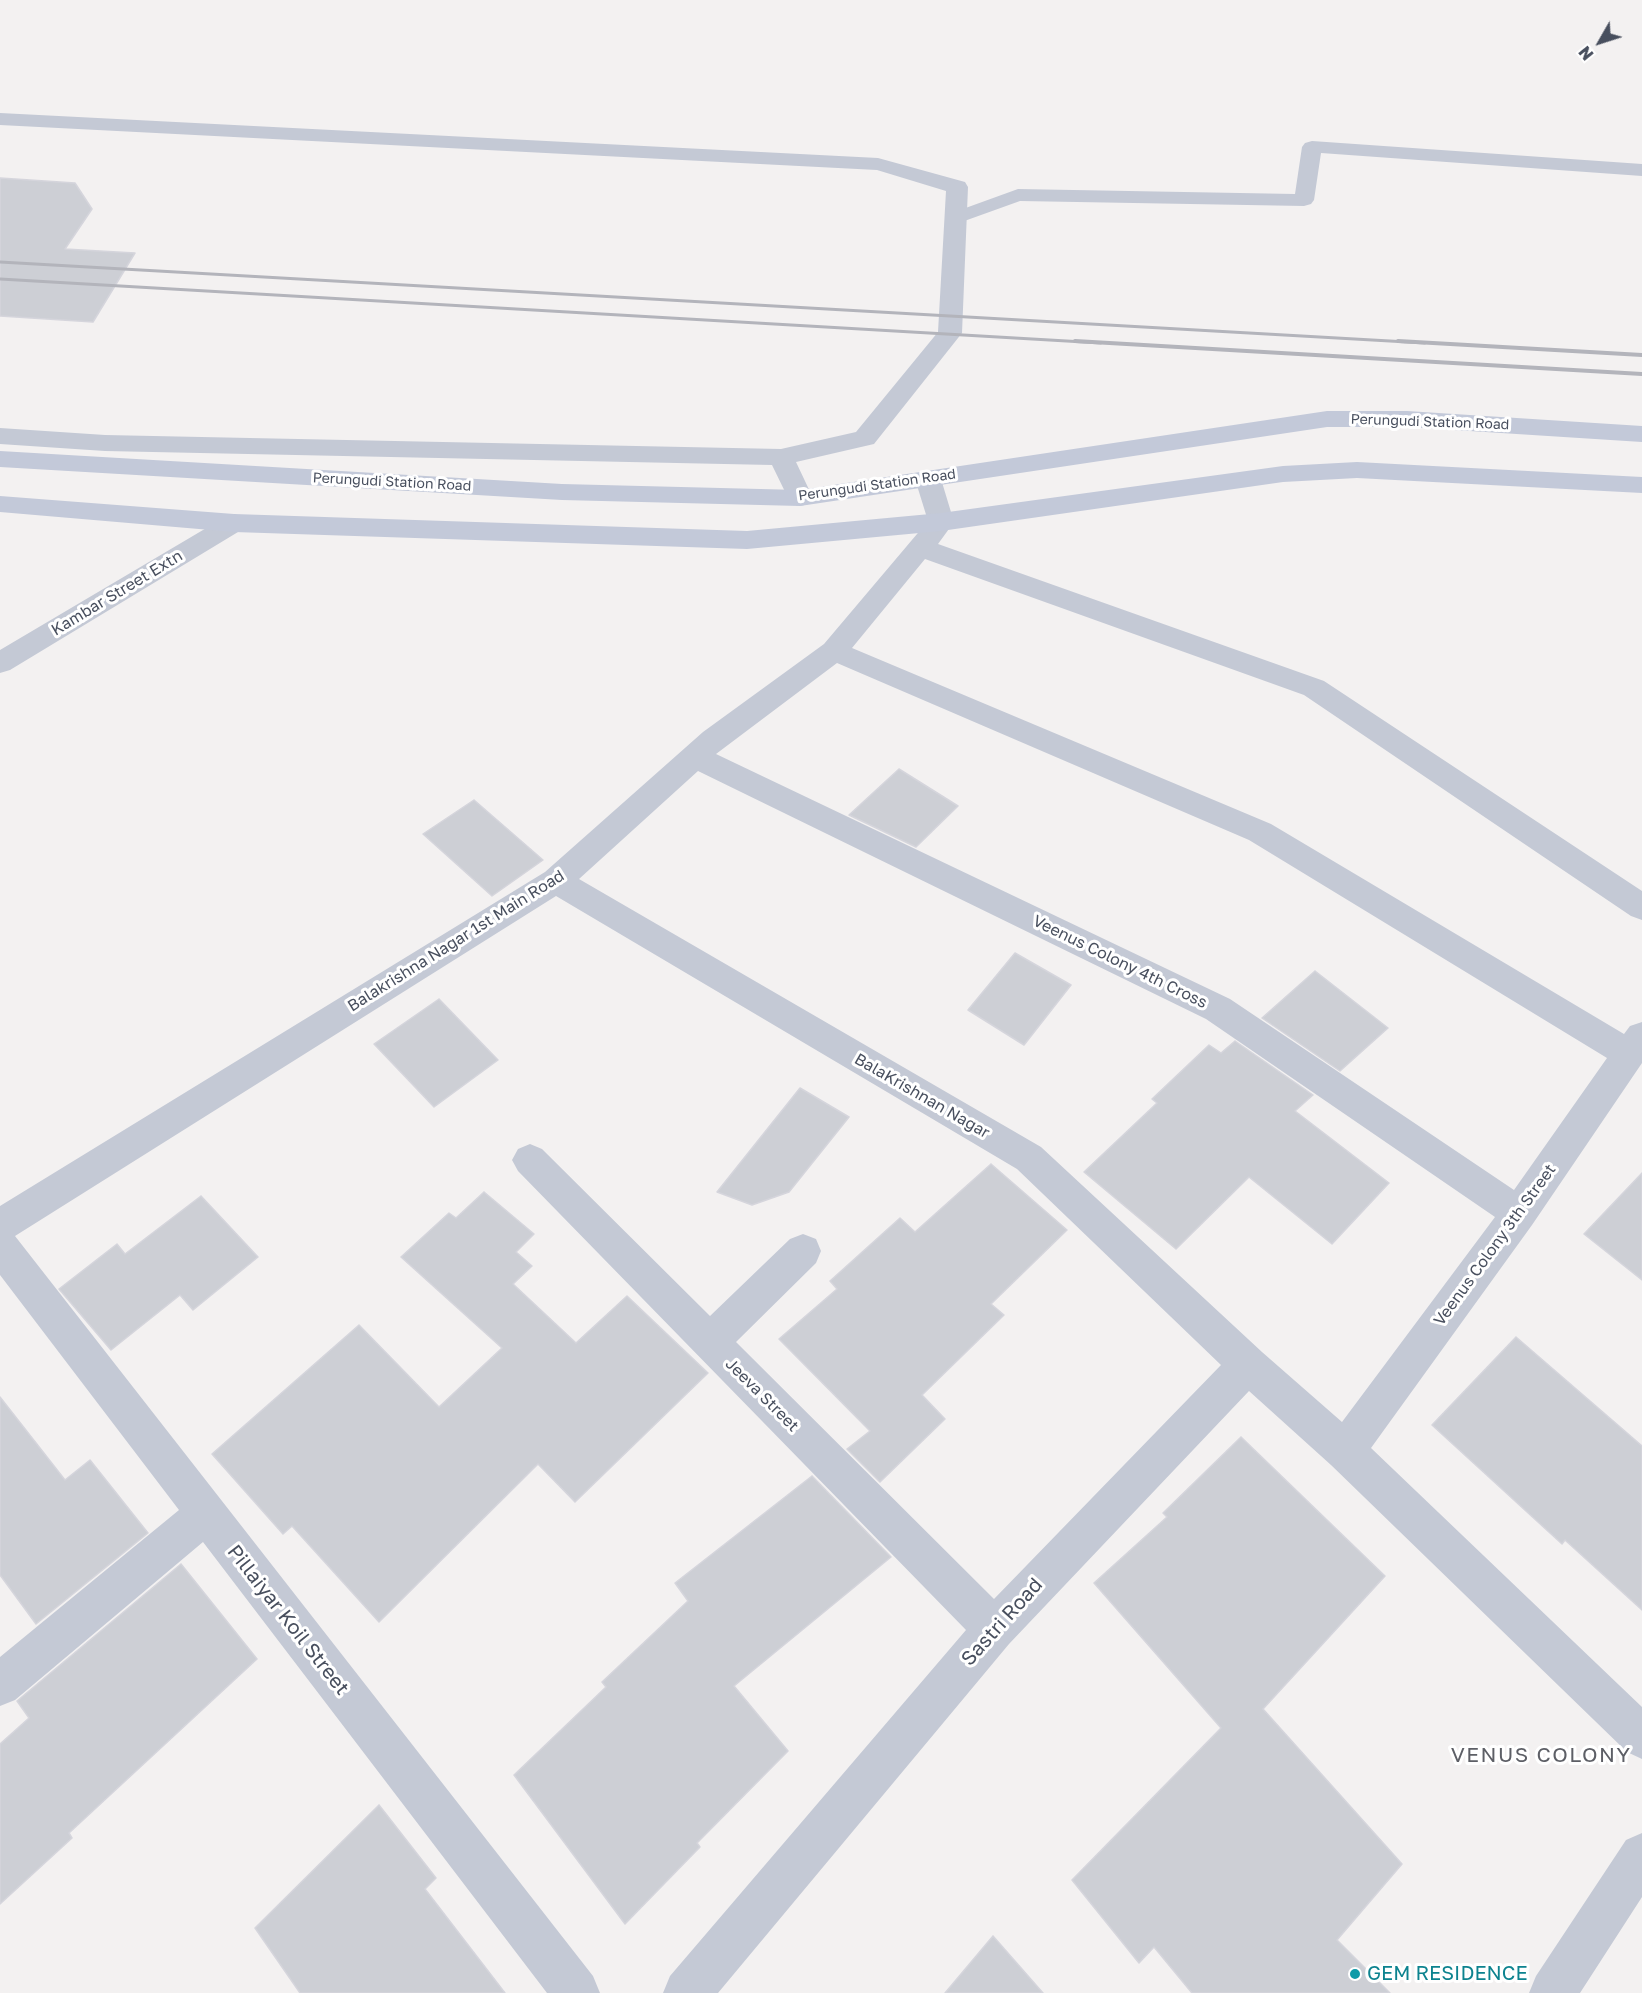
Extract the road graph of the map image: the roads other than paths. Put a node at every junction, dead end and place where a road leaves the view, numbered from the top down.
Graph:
1 (0, 119) edge
2 (1642, 170) edge
3 (956, 218) junction
4 (1642, 434) edge
5 (0, 436) edge
6 (781, 457) junction
7 (0, 459) edge
8 (928, 478) junction
9 (1642, 486) edge
10 (800, 498) junction
11 (0, 504) edge
12 (941, 522) junction
13 (234, 523) junction
14 (920, 547) junction
15 (834, 651) junction
16 (0, 663) edge
17 (695, 757) junction
18 (556, 881) junction
19 (1642, 907) edge
20 (1636, 1045) edge
21 (530, 1160) dead end
22 (1519, 1213) junction
23 (0, 1226) edge
24 (0, 1246) edge
25 (803, 1251) dead end
26 (709, 1342) junction
27 (1248, 1365) junction
28 (1345, 1451) junction
29 (206, 1514) junction
30 (994, 1629) junction
31 (0, 1685) edge
32 (1642, 1737) edge
33 (1642, 1856) edge
34 (576, 1993) edge
35 (687, 1993) edge
36 (1553, 1993) edge

1 - 3 street
2 - 3 lane
3 - 6 street
4 - 8 street, Perungudi Station Road
5 - 6 street
6 - 10 street
7 - 10 street, Perungudi Station Road
8 - 10 street, Perungudi Station Road
8 - 12 street
9 - 12 street
11 - 13 street
12 - 13 street
12 - 14 street, Balakrishna Nagar 1st Main Road
13 - 16 street, Kambar Street Extn
14 - 15 street, Balakrishna Nagar 1st Main Road
14 - 19 street
15 - 17 street, Balakrishna Nagar 1st Main Road
15 - 20 street
17 - 18 street, Balakrishna Nagar 1st Main Road
17 - 22 street, Veenus Colony 4th Cross
18 - 23 street, Balakrishna Nagar 1st Main Road
18 - 27 street, BalaKrishnan Nagar
20 - 22 street, Veenus Colony 3th Street
21 - 26 street, Jeeva Street
22 - 28 street, Veenus Colony 3th Street
24 - 29 street, Pillaiyar Koil Street
25 - 26 street
26 - 30 street, Jeeva Street
27 - 28 street
27 - 30 street, Sastri Road
28 - 32 street
29 - 31 street
29 - 34 street, Pillaiyar Koil Street
30 - 35 street, Sastri Road
33 - 36 street

